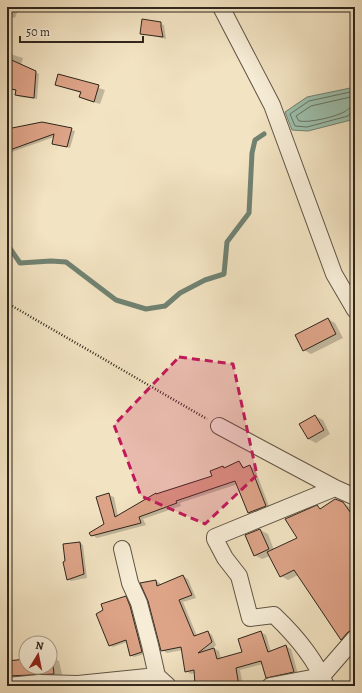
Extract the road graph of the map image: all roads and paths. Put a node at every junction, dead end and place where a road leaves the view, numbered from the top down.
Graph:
1 (221, 7) edge
2 (7, 303) edge
3 (355, 310) edge
4 (219, 426) joint
5 (335, 488) junction
6 (355, 497) edge
7 (122, 548) dead end
8 (355, 638) edge
9 (162, 681) edge
10 (324, 681) edge
11 (7, 686) edge
12 (270, 686) edge

1 - 3 street
2 - 4 path
4 - 5 street
5 - 6 street
5 - 10 street
7 - 9 street
8 - 10 street
9 - 11 street
10 - 12 street

